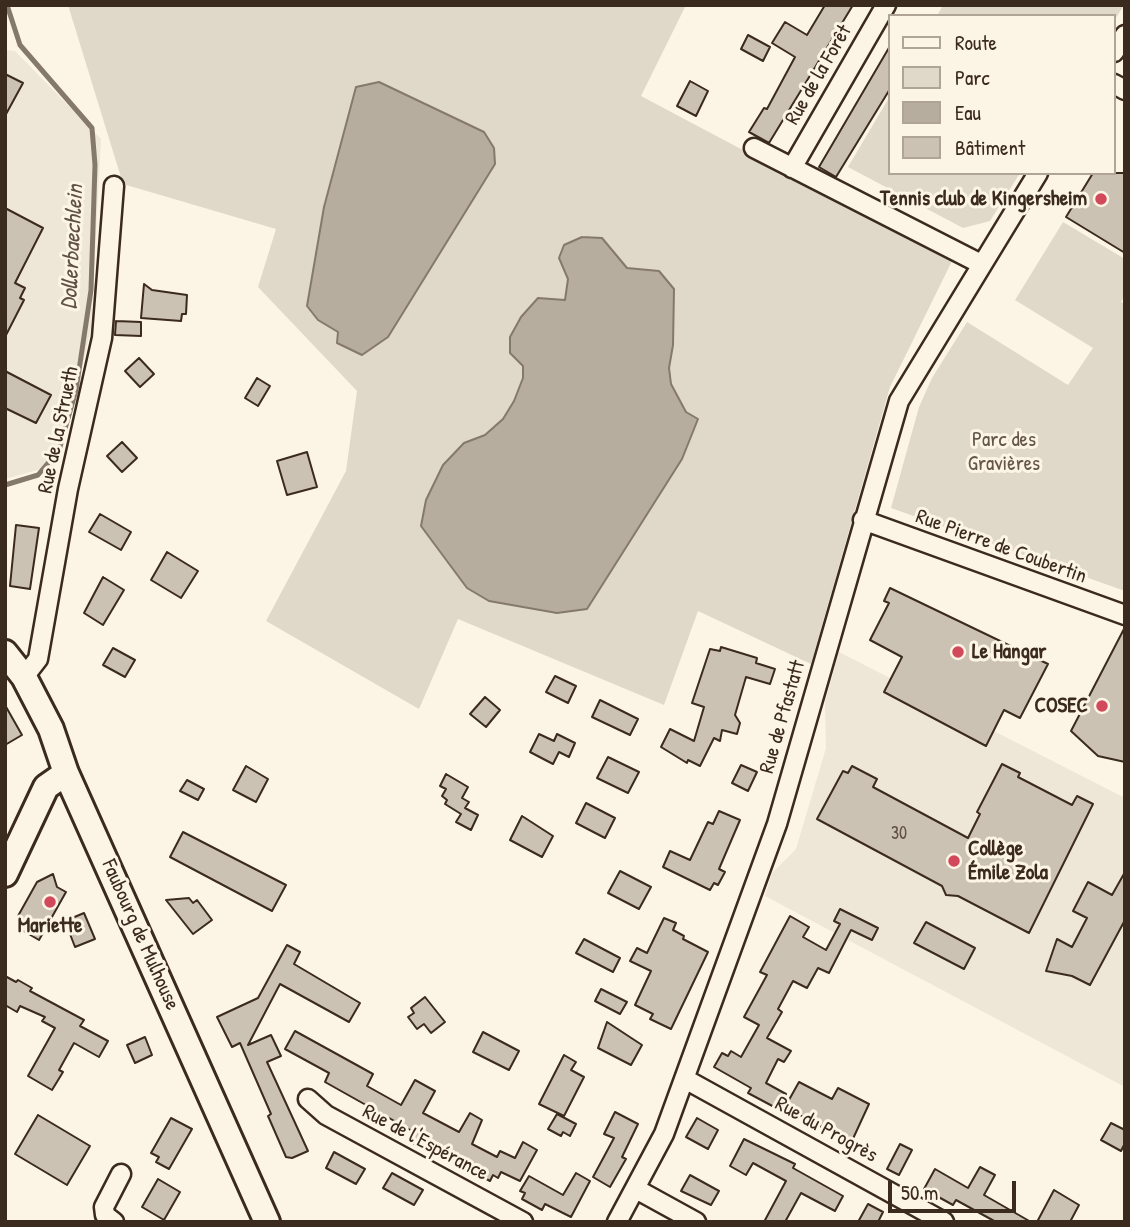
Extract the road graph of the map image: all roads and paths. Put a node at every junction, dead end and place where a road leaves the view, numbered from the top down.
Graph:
1 (886, 5) edge
2 (754, 148) dead end
3 (792, 167) junction
4 (1037, 175) edge
5 (114, 186) dead end
6 (981, 264) junction
7 (863, 520) junction
8 (1125, 615) edge
9 (5, 653) edge
10 (24, 677) junction
11 (66, 773) junction
12 (5, 874) edge
13 (685, 1079) junction
14 (308, 1099) dead end
15 (121, 1174) dead end
16 (636, 1189) junction
17 (114, 1222) edge
18 (267, 1222) edge
19 (523, 1222) edge
20 (617, 1222) edge
21 (696, 1222) edge
22 (944, 1222) edge

1 - 3 street, Rue de la Forêt
2 - 3 street
3 - 6 street
4 - 6 street, Rue de Pfastatt
5 - 10 street, Rue de la Strueth
6 - 7 street, Rue de Pfastatt
7 - 8 street, Rue Pierre de Coubertin
7 - 13 street, Rue de Pfastatt
9 - 10 main road, Faubourg de Mulhouse
10 - 11 main road, Faubourg de Mulhouse
11 - 12 main road
11 - 18 main road, Faubourg de Mulhouse
13 - 16 street, Rue de Pfastatt
13 - 22 street, Rue du Progrès
14 - 19 street, Rue de l'Espérance
15 - 17 street
16 - 20 street, Rue de Pfastatt
16 - 21 street

